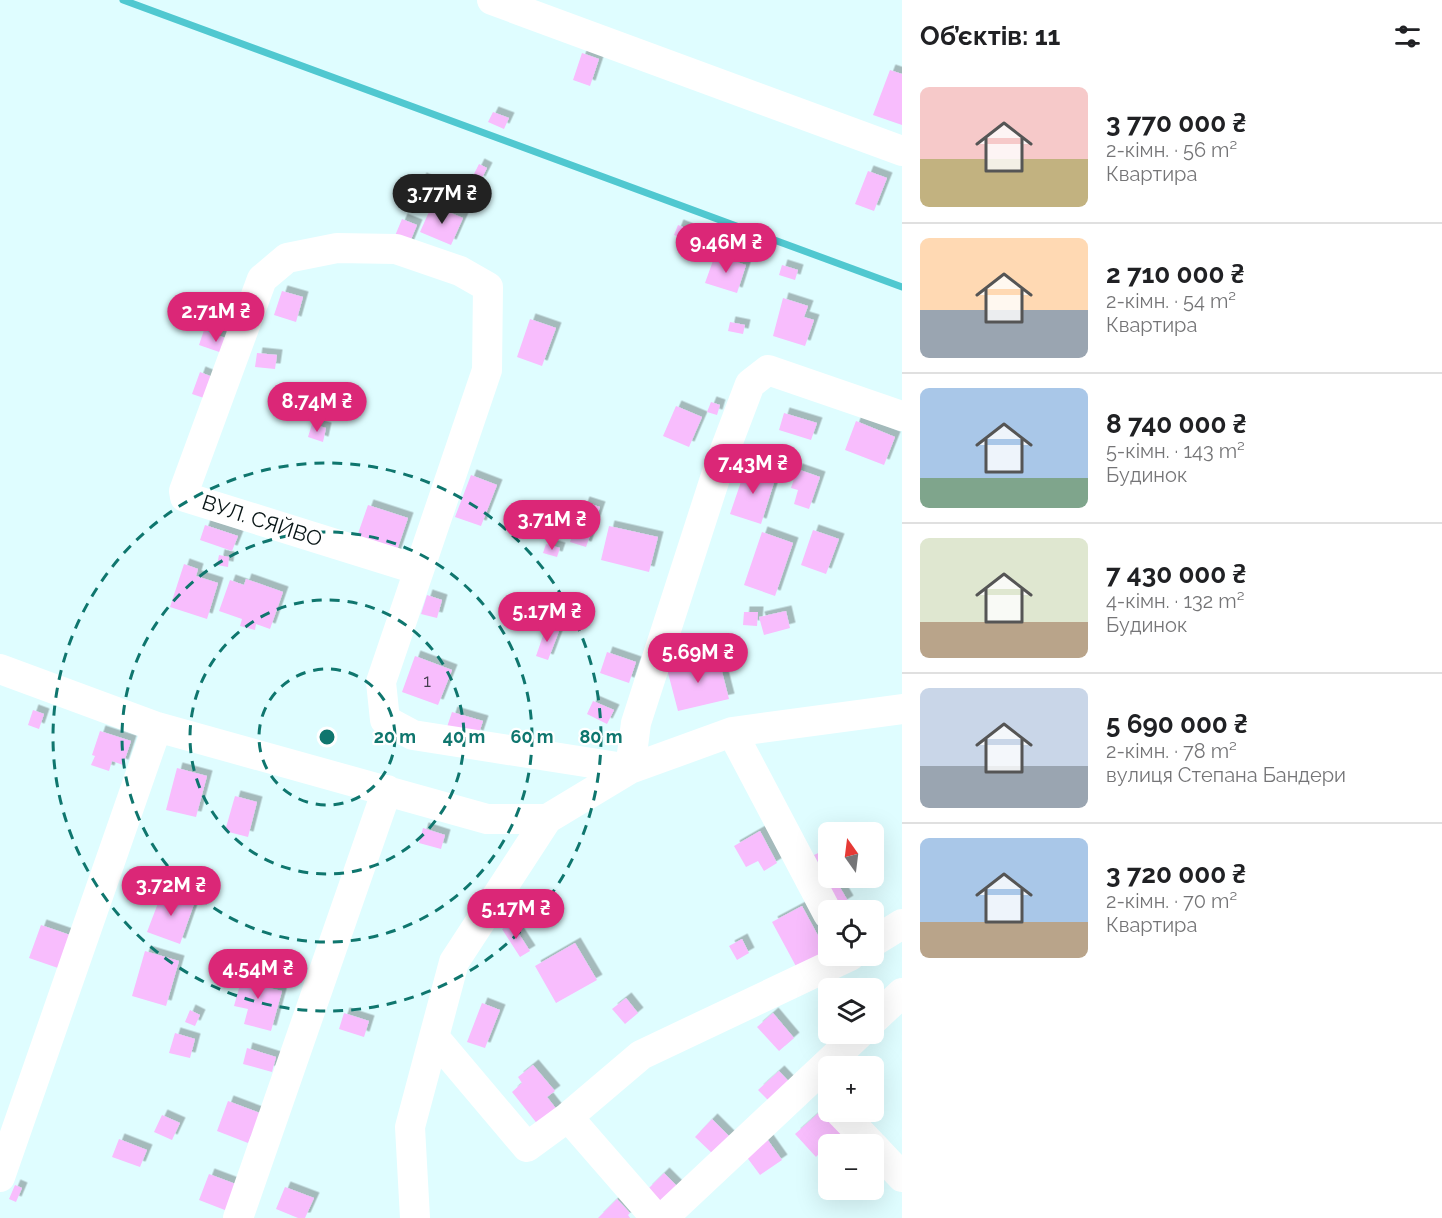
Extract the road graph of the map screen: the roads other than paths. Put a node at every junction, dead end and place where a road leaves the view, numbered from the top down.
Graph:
1 (492, 0) edge
2 (902, 151) edge
3 (902, 416) edge
4 (419, 570) junction
5 (0, 669) edge
6 (902, 709) edge
7 (157, 727) junction
8 (732, 732) junction
9 (630, 769) junction
10 (387, 790) junction
11 (547, 819) junction
12 (821, 900) edge
13 (902, 924) edge
14 (884, 935) edge
15 (829, 966) edge
16 (902, 993) edge
17 (884, 1010) edge
18 (434, 1037) junction
19 (818, 1091) edge
20 (568, 1117) junction
21 (850, 1122) edge
22 (861, 1134) edge
23 (884, 1158) edge
24 (0, 1177) edge
25 (902, 1177) edge
26 (238, 1218) edge
27 (415, 1218) edge
28 (656, 1218) edge
29 (663, 1218) edge

1 - 2 street
3 - 9 street
4 - 4 street, ВУЛ. СЯЙВО
4 - 9 street, ВУЛ. СЯЙВО
5 - 7 street
6 - 8 street
7 - 10 street
7 - 24 street
8 - 9 street
8 - 12 street
9 - 11 street
10 - 11 street
10 - 26 street
11 - 18 street
13 - 14 street
15 - 20 street
16 - 17 street
18 - 20 street
18 - 27 street
19 - 29 street
20 - 28 street
21 - 22 street
23 - 25 street

